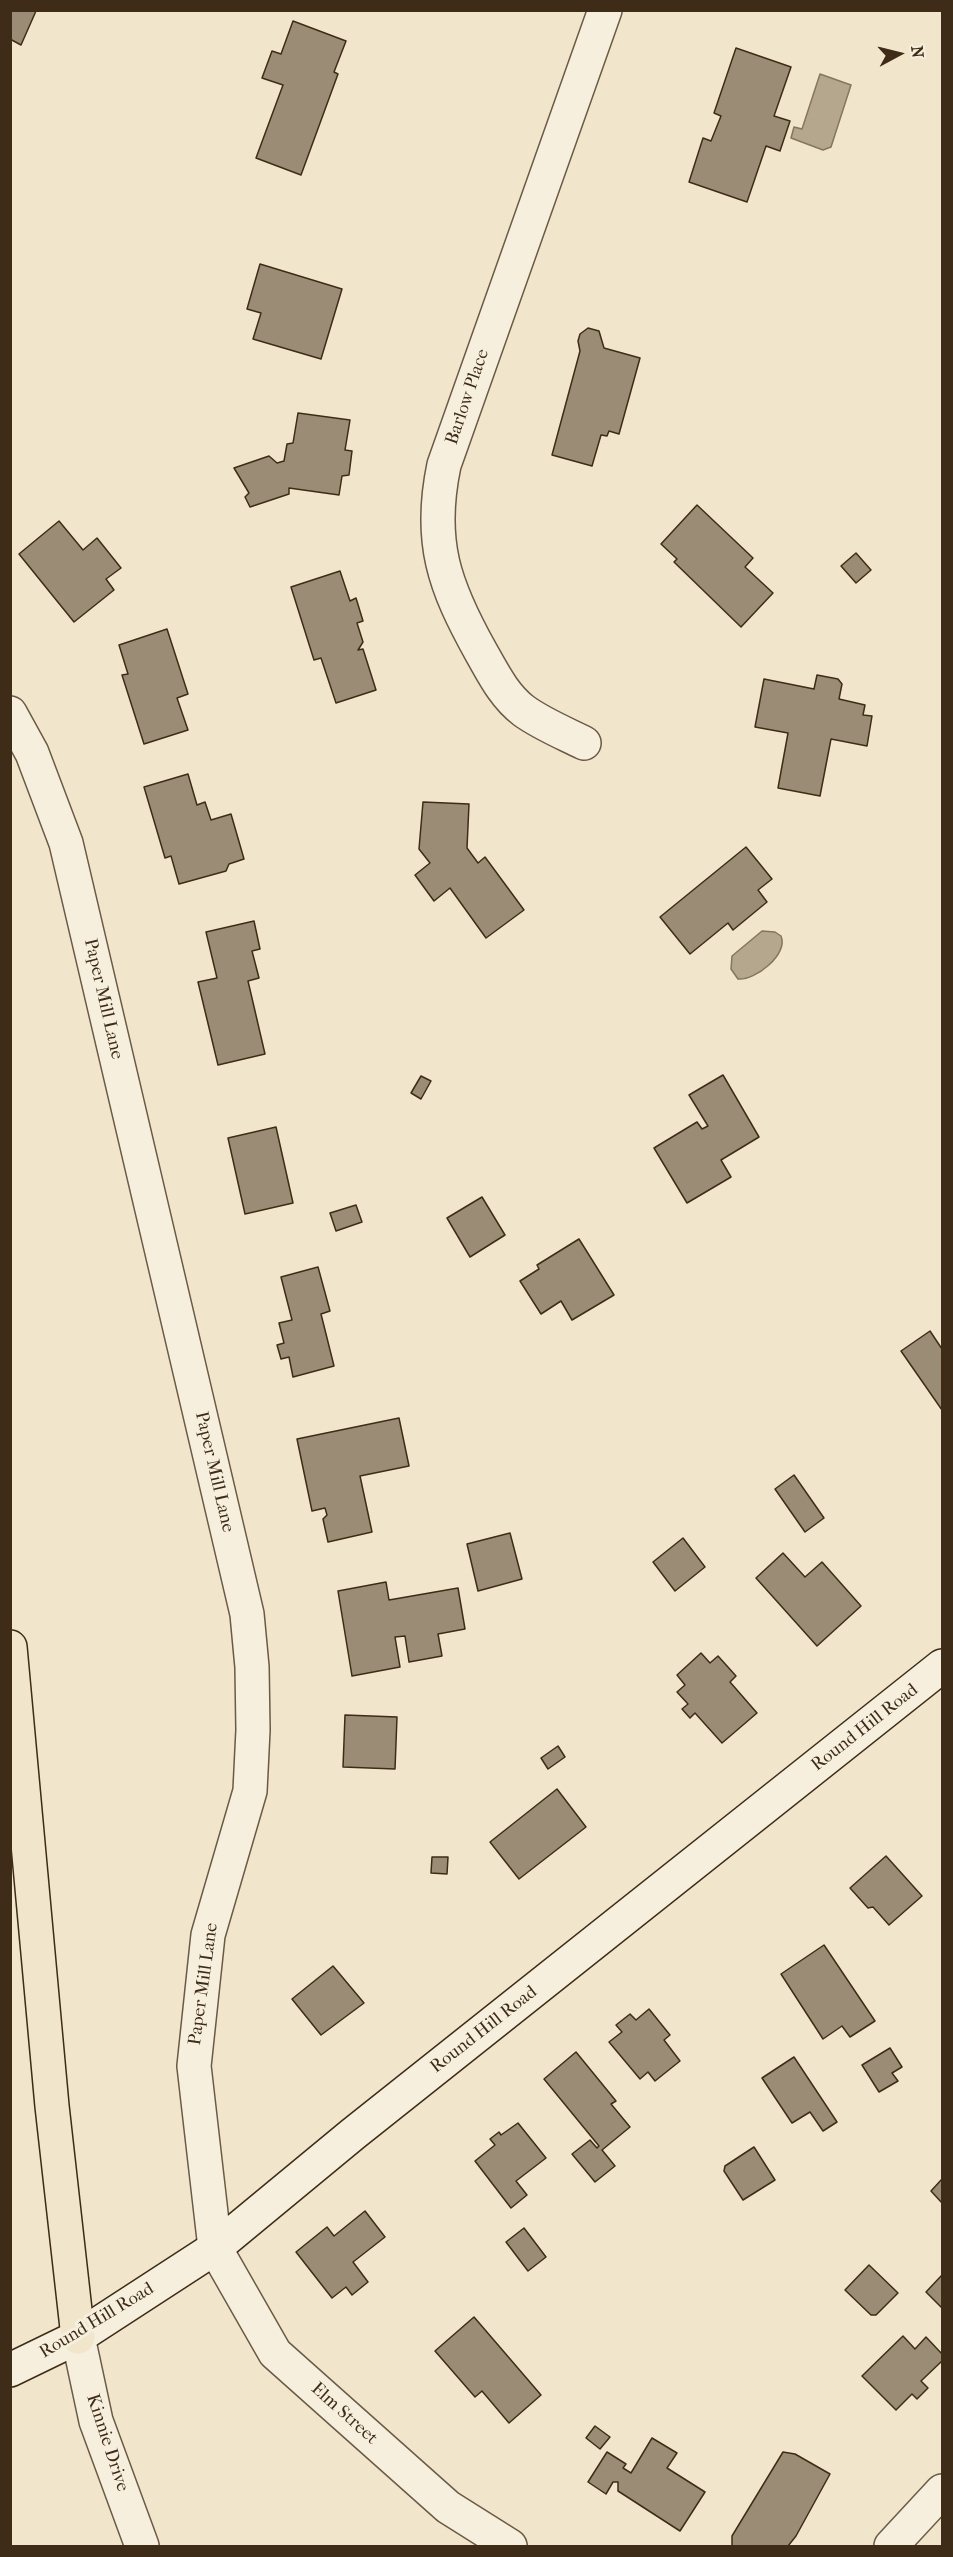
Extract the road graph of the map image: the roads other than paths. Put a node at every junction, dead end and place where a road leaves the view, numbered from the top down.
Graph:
1 (605, 10) edge
2 (10, 713) edge
3 (584, 743) dead end
4 (10, 1647) edge
5 (942, 1666) edge
6 (215, 2248) junction
7 (78, 2337) junction
8 (10, 2370) edge
9 (942, 2492) edge
10 (142, 2547) edge
11 (510, 2547) edge
12 (891, 2547) edge

1 - 3 street, Barlow Place
2 - 6 street, Paper Mill Lane
4 - 7 highway
5 - 6 street, Round Hill Road
6 - 7 street, Round Hill Road
6 - 11 street, Elm Street
7 - 8 street, Round Hill Road
7 - 10 street, Kinnie Drive
9 - 12 street

